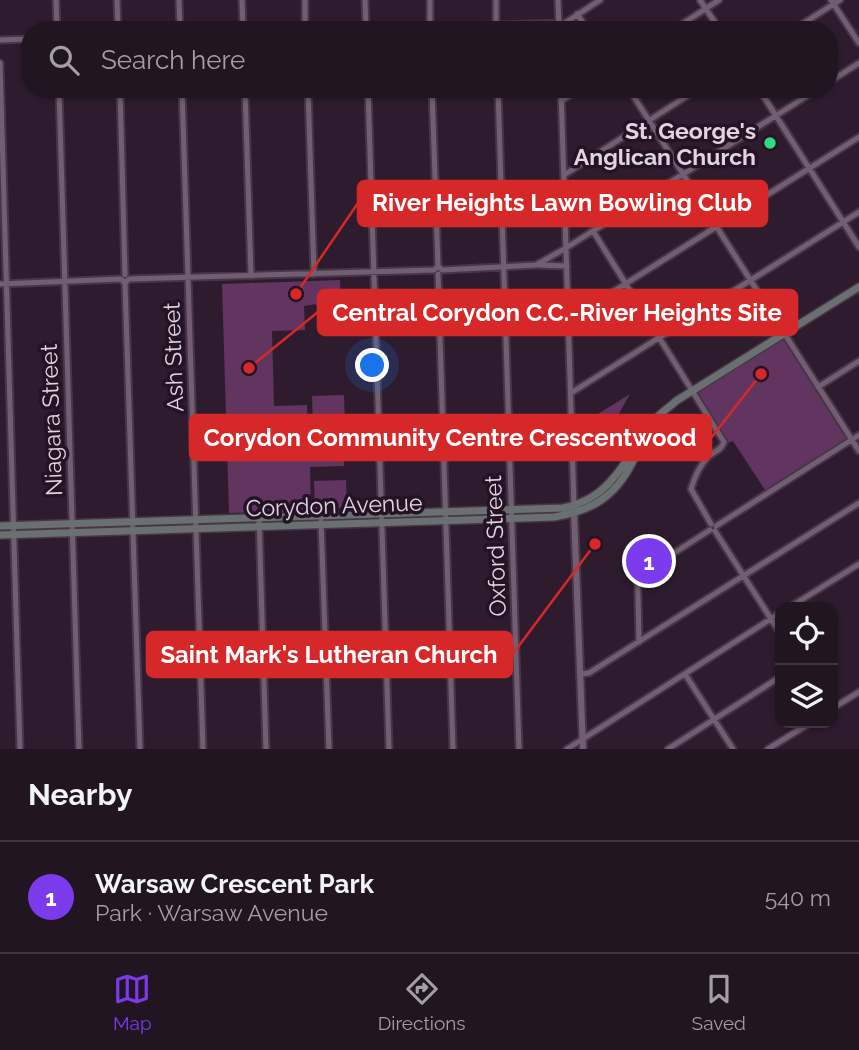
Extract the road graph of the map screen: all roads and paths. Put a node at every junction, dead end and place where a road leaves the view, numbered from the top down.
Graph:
1 (56, 0) edge
2 (117, 0) edge
3 (179, 0) edge
4 (242, 0) edge
5 (304, 0) edge
6 (365, 0) edge
7 (430, 0) edge
8 (496, 0) edge
9 (558, 0) edge
10 (600, 0) edge
11 (700, 0) edge
12 (719, 0) edge
13 (840, 0) edge
14 (833, 2) edge
15 (706, 8) junction
16 (578, 14) junction
17 (57, 21) edge
18 (118, 21) edge
19 (180, 21) edge
20 (243, 21) edge
21 (305, 21) edge
22 (366, 21) edge
23 (430, 21) edge
24 (496, 21) edge
25 (559, 21) edge
26 (568, 21) edge
27 (582, 21) edge
28 (686, 21) edge
29 (714, 21) edge
30 (806, 21) edge
31 (21, 39) edge
32 (0, 40) edge
33 (859, 43) edge
34 (0, 63) edge
35 (859, 63) edge
36 (838, 76) edge
37 (59, 98) edge
38 (120, 98) edge
39 (182, 98) edge
40 (245, 98) edge
41 (308, 98) edge
42 (368, 98) edge
43 (432, 98) edge
44 (498, 98) edge
45 (566, 98) edge
46 (635, 98) edge
47 (684, 98) edge
48 (765, 98) edge
49 (804, 98) edge
50 (561, 101) joint
51 (776, 116) junction
52 (649, 120) junction
53 (859, 137) edge
54 (809, 169) junction
55 (684, 174) junction
56 (564, 175) junction
57 (859, 212) edge
58 (843, 222) junction
59 (717, 226) junction
60 (593, 231) junction
61 (566, 236) junction
62 (576, 242) junction
63 (859, 247) edge
64 (566, 248) junction
65 (536, 265) junction
66 (567, 266) junction
67 (504, 268) junction
68 (438, 270) junction
69 (374, 272) junction
70 (314, 274) junction
71 (251, 276) junction
72 (188, 278) junction
73 (125, 279) junction
74 (750, 280) junction
75 (65, 282) junction
76 (3, 284) edge
77 (625, 284) junction
78 (859, 287) edge
79 (568, 320) junction
80 (785, 333) junction
81 (659, 338) junction
82 (859, 361) edge
83 (818, 387) junction
84 (693, 391) junction
85 (571, 393) junction
86 (859, 435) edge
87 (852, 440) junction
88 (859, 451) edge
89 (859, 503) edge
90 (574, 510) junction
91 (512, 514) junction
92 (446, 516) junction
93 (382, 518) junction
94 (321, 520) junction
95 (259, 523) junction
96 (196, 524) junction
97 (0, 526) edge
98 (133, 527) junction
99 (72, 528) junction
100 (713, 528) junction
101 (14, 530) junction
102 (0, 535) edge
103 (673, 553) junction
104 (859, 564) edge
105 (638, 576) junction
106 (744, 576) junction
107 (798, 602) edge
108 (775, 616) edge
109 (771, 619) junction
110 (775, 625) edge
111 (639, 642) junction
112 (580, 674) junction
113 (685, 674) junction
114 (775, 680) edge
115 (859, 692) edge
116 (838, 705) edge
117 (714, 719) junction
118 (802, 728) edge
119 (582, 739) junction
120 (20, 749) edge
121 (79, 749) edge
122 (140, 749) edge
123 (203, 749) edge
124 (266, 749) edge
125 (329, 749) edge
126 (389, 749) edge
127 (453, 749) edge
128 (519, 749) edge
129 (567, 749) edge
130 (583, 749) edge
131 (668, 749) edge
132 (733, 749) edge
133 (768, 749) edge

1 - 17 street
2 - 18 street
3 - 19 street
4 - 20 street
5 - 21 street
6 - 22 street
7 - 23 street
8 - 24 street
9 - 25 street
10 - 16 street
11 - 15 street
12 - 15 street
13 - 14 street
14 - 30 street
14 - 33 street
15 - 28 street
15 - 29 street
16 - 26 street
16 - 27 street
31 - 32 street
34 - 76 street
35 - 36 street
37 - 75 street, Niagara Street
38 - 73 street
39 - 72 street, Ash Street
40 - 71 street
41 - 70 street
42 - 69 street
43 - 68 street
44 - 67 street, Oxford Street
45 - 50 street
46 - 52 street
47 - 52 street
48 - 51 street
49 - 51 street
50 - 56 street
51 - 54 street
51 - 55 street
52 - 55 street
52 - 56 street
53 - 54 street
54 - 58 street
54 - 59 street
55 - 59 street
55 - 60 street
56 - 61 street
57 - 58 street
58 - 63 street
58 - 74 street
59 - 74 street
59 - 77 street
60 - 62 street
60 - 77 street
61 - 62 street
61 - 64 street
62 - 64 street
64 - 65 street
64 - 66 street
65 - 66 street
65 - 67 street
66 - 79 street
67 - 68 street
67 - 91 street, Oxford Street
68 - 69 street
68 - 92 street
69 - 70 street
69 - 93 street
70 - 71 street
71 - 72 street
72 - 73 street
72 - 96 street, Ash Street
73 - 75 street
73 - 98 street
74 - 80 street
74 - 81 street
75 - 76 street
75 - 99 street, Niagara Street
76 - 101 street
77 - 79 street
77 - 81 street
78 - 80 main road, Corydon Avenue
79 - 85 street
80 - 83 street
80 - 84 main road, Corydon Avenue
81 - 84 street
81 - 85 street
82 - 83 street
83 - 87 street
84 - 90 main road, Corydon Avenue
84 - 100 street
85 - 90 street
86 - 87 street
87 - 88 street
87 - 100 street
89 - 106 street
90 - 91 main road, Corydon Avenue
90 - 112 street
91 - 92 main road, Corydon Avenue
91 - 128 street, Oxford Street
92 - 93 main road, Corydon Avenue
92 - 127 street
93 - 94 main road, Corydon Avenue
93 - 126 street
94 - 95 main road, Corydon Avenue
94 - 125 street
95 - 96 main road, Corydon Avenue
95 - 124 street
96 - 98 main road, Corydon Avenue
96 - 123 street, Ash Street
97 - 101 main road, Corydon Avenue
98 - 99 main road, Corydon Avenue
98 - 122 street
99 - 101 main road, Corydon Avenue
99 - 121 street, Niagara Street
100 - 103 street
100 - 106 street
101 - 102 main road, Corydon Avenue
101 - 120 street
103 - 105 street
103 - 105 street
104 - 107 street
105 - 111 street
106 - 109 street
106 - 111 street
108 - 109 street
109 - 110 street
109 - 113 street
111 - 112 street
112 - 119 street
113 - 117 street
113 - 119 street
114 - 117 street
115 - 116 street
117 - 131 street
117 - 132 street
118 - 133 street
119 - 129 street
119 - 130 street

